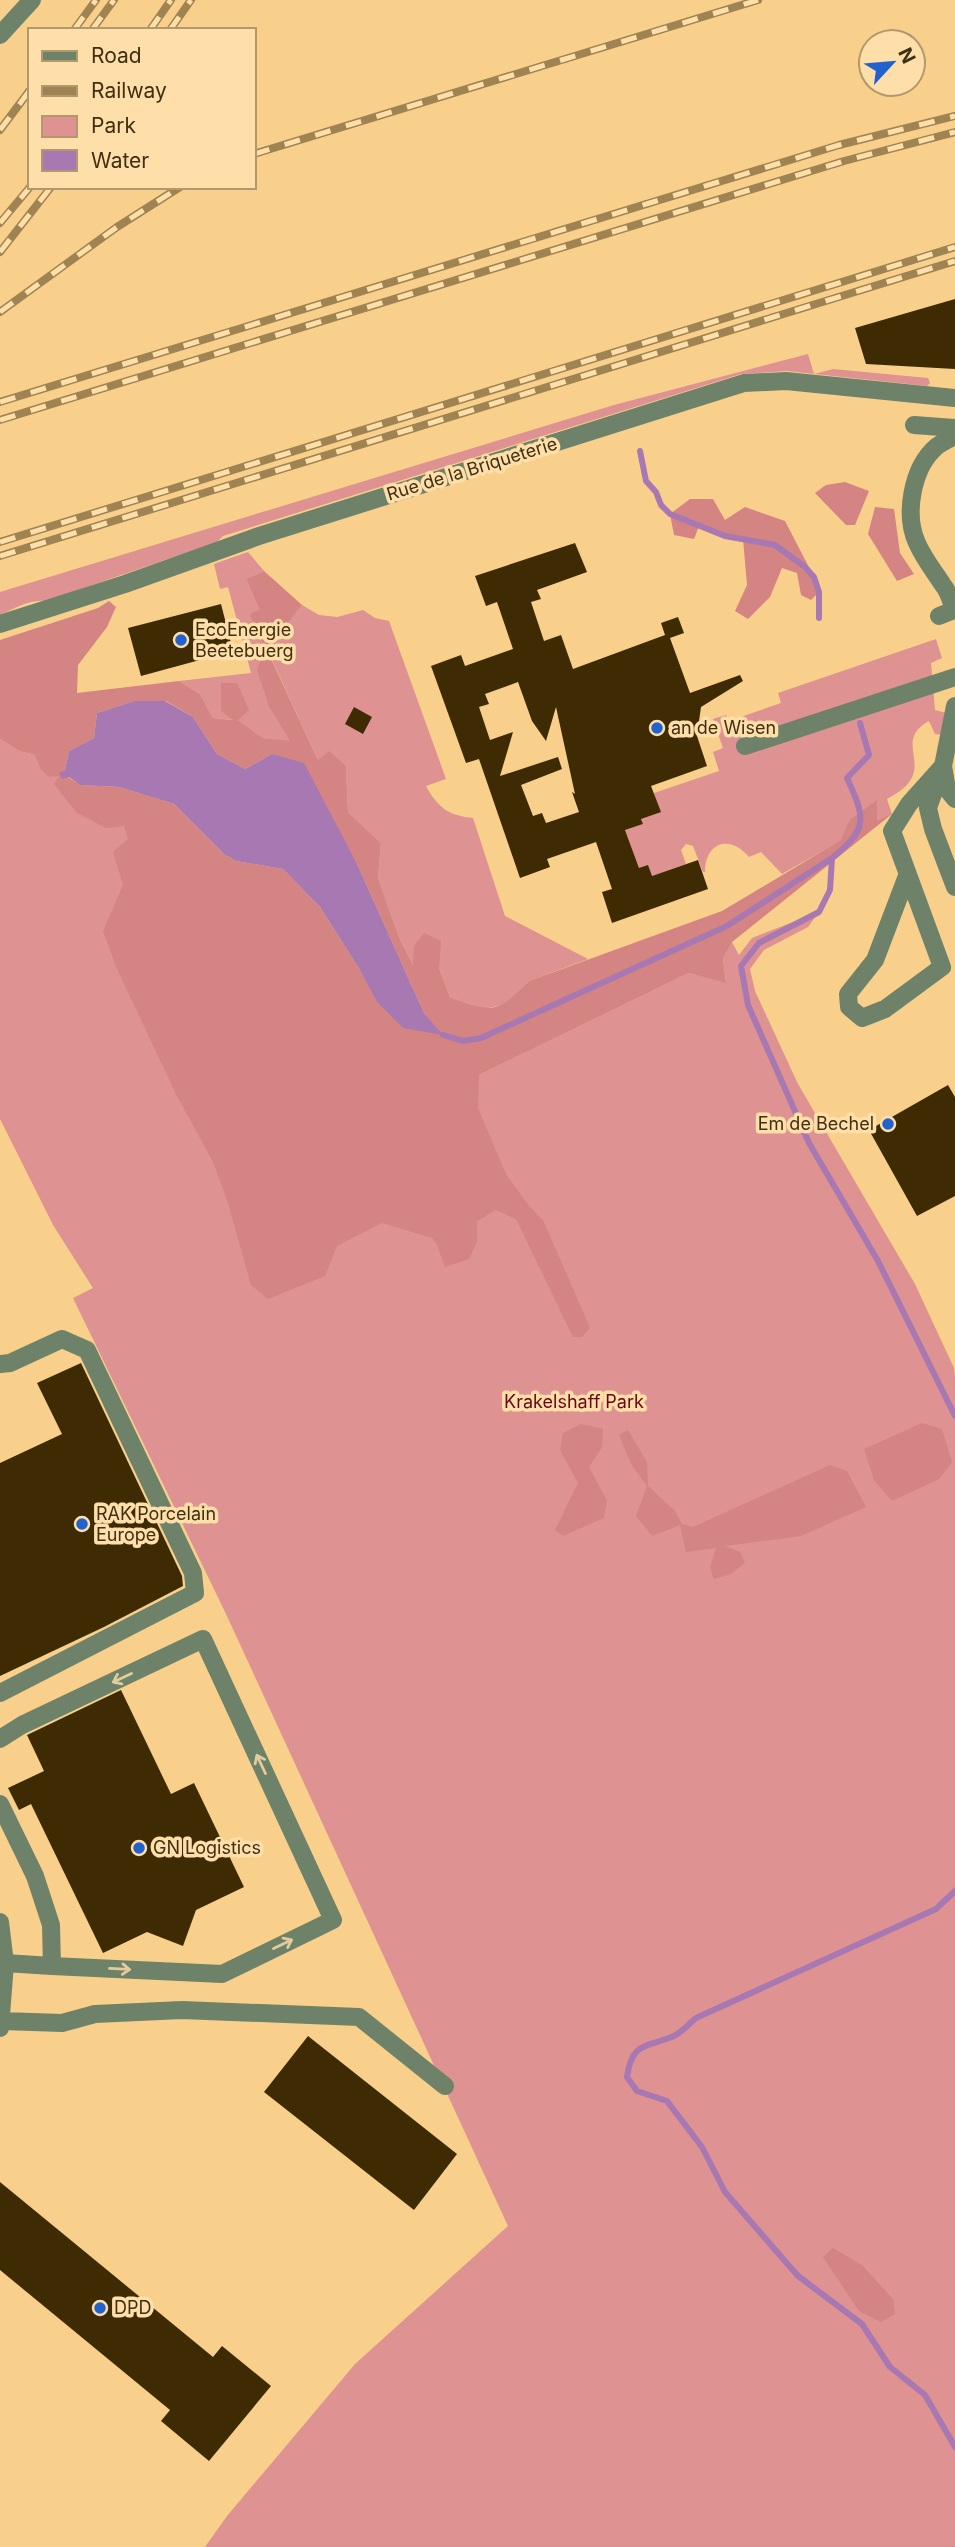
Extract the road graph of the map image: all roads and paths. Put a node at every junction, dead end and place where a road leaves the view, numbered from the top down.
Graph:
1 (32, 0) edge
2 (0, 35) edge
3 (955, 398) edge
4 (914, 425) dead end
5 (955, 428) edge
6 (955, 436) edge
7 (949, 615) edge
8 (0, 624) edge
9 (955, 677) edge
10 (955, 706) edge
11 (745, 746) dead end
12 (943, 766) junction
13 (951, 794) edge
14 (955, 811) edge
15 (907, 876) junction
16 (955, 887) edge
17 (0, 1364) edge
18 (0, 1693) edge
19 (0, 1739) edge
20 (0, 1804) edge
21 (0, 1922) edge
22 (5, 1963) junction
23 (52, 1966) junction
24 (1, 2025) edge
25 (445, 2086) dead end

1 - 2 street
3 - 8 street, Rue de la Briqueterie
4 - 5 street
6 - 7 street
9 - 11 street
10 - 12 street
12 - 13 street
12 - 15 street
12 - 16 street
13 - 14 street
15 - 15 street
17 - 18 street
23 -> 19 street
20 - 23 street
21 - 22 street
22 - 23 street
22 - 24 street
24 - 25 street

